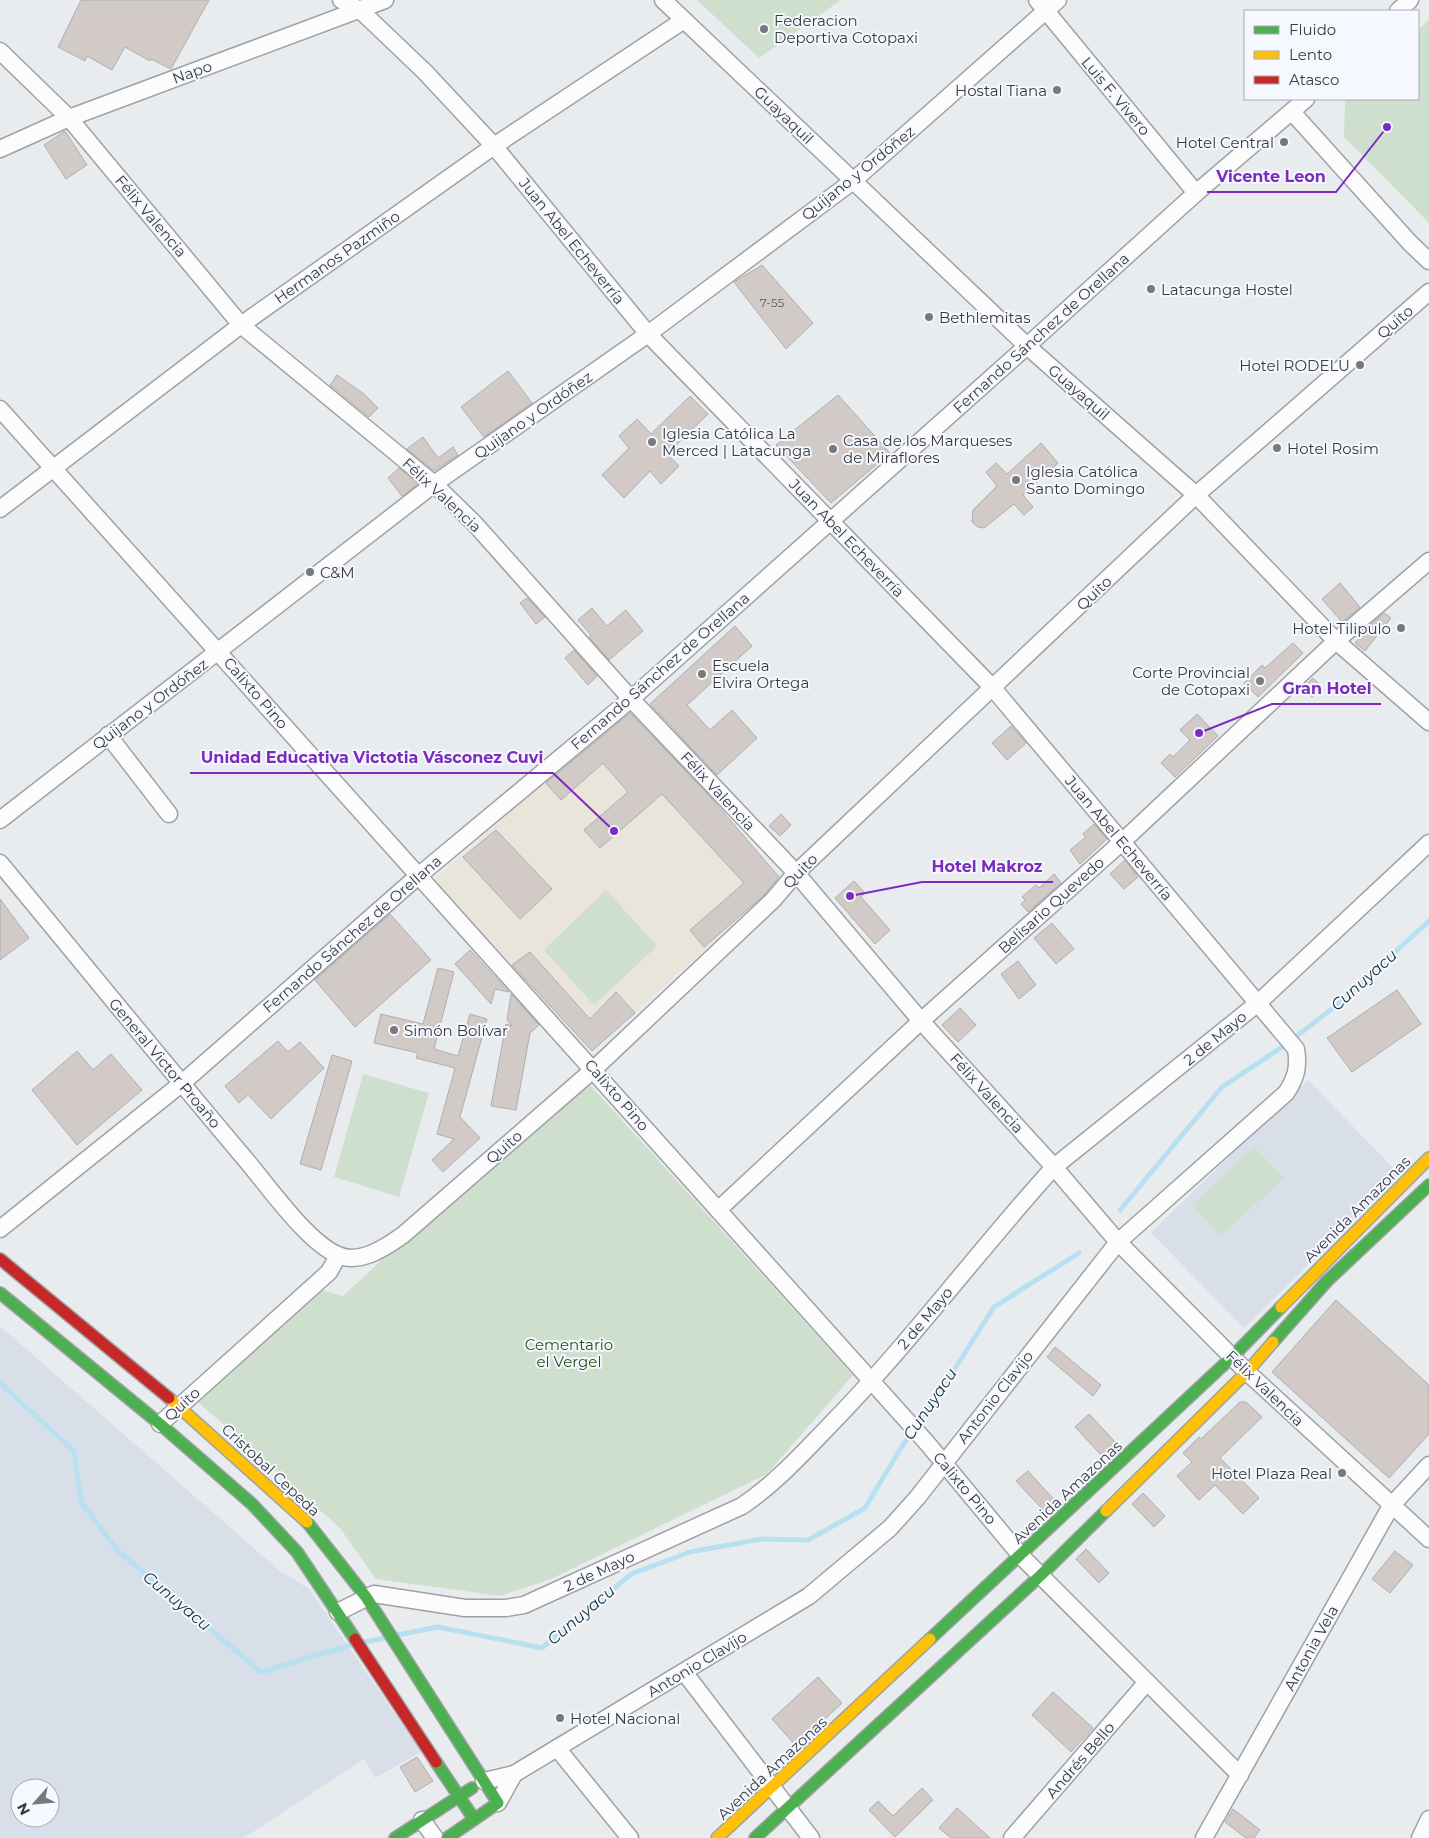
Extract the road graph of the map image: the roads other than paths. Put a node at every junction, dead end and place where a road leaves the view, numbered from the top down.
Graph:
1 (341, 0) edge
2 (385, 0) edge
3 (663, 0) edge
4 (1047, 4) edge
5 (360, 10) junction
6 (684, 20) junction
7 (0, 51) edge
8 (1305, 100) edge
9 (1292, 112) junction
10 (69, 118) junction
11 (494, 146) junction
12 (0, 149) edge
13 (853, 181) junction
14 (1196, 193) junction
15 (1429, 261) edge
16 (1429, 292) edge
17 (241, 325) junction
18 (648, 334) junction
19 (1027, 346) junction
20 (0, 409) edge
21 (52, 469) junction
22 (434, 484) junction
23 (1196, 495) junction
24 (0, 509) edge
25 (830, 520) junction
26 (1429, 561) edge
27 (1336, 641) junction
28 (219, 651) junction
29 (992, 687) junction
30 (631, 699) junction
31 (1429, 722) edge
32 (108, 735) junction
33 (169, 814) dead end
34 (0, 820) edge
35 (1123, 841) junction
36 (1429, 842) edge
37 (0, 863) edge
38 (796, 873) junction
39 (417, 877) junction
40 (1258, 1003) junction
41 (921, 1021) junction
42 (1296, 1049) joint
43 (594, 1069) junction
44 (181, 1084) junction
45 (1429, 1158) edge
46 (1054, 1167) junction
47 (1429, 1185) edge
48 (718, 1210) junction
49 (0, 1228) edge
50 (1118, 1242) junction
51 (338, 1256) junction
52 (0, 1259) edge
53 (0, 1293) edge
54 (1232, 1357) junction
55 (1247, 1372) junction
56 (872, 1382) junction
57 (179, 1406) junction
58 (160, 1424) junction
59 (943, 1463) junction
60 (1429, 1466) edge
61 (1391, 1506) junction
62 (1429, 1539) edge
63 (1021, 1556) junction
64 (1041, 1574) junction
65 (366, 1597) junction
66 (338, 1612) junction
67 (684, 1672) junction
68 (1147, 1682) junction
69 (557, 1748) junction
70 (514, 1774) junction
71 (1240, 1775) junction
72 (484, 1781) junction
73 (773, 1788) junction
74 (459, 1796) junction
75 (498, 1803) junction
76 (788, 1808) junction
77 (1429, 1818) edge
78 (474, 1819) junction
79 (422, 1820) junction
80 (395, 1838) edge
81 (435, 1838) edge
82 (446, 1838) edge
83 (630, 1838) edge
84 (718, 1838) edge
85 (755, 1838) edge
86 (811, 1838) edge
87 (1012, 1838) edge
88 (1204, 1838) edge
89 (1420, 1838) edge

1 - 5 street, Juan Abel Echeverría
2 - 5 street, Napo
3 - 6 street, Guayaquil
4 - 13 street, Quijano y Ordóñez
4 - 14 street, Luis F. Vivero
5 - 10 street, Napo
5 - 11 street, Juan Abel Echeverría
6 - 11 street, Hermanos Pazmiño
6 - 13 street, Guayaquil
7 - 10 street, Félix Valencia
8 - 9 street, Fernando Sánchez de Orellana
9 - 14 street, Fernando Sánchez de Orellana
9 - 15 street
10 - 12 street, Napo
10 - 17 street, Félix Valencia
11 - 17 street, Hermanos Pazmiño
11 - 18 street, Juan Abel Echeverría
13 - 18 street, Quijano y Ordóñez
13 - 19 street, Guayaquil
14 - 19 street, Fernando Sánchez de Orellana
16 - 23 street, Quito
17 - 21 street, Hermanos Pazmiño
17 - 22 street, Félix Valencia
18 - 22 street, Quijano y Ordóñez
18 - 25 street, Juan Abel Echeverría
19 - 23 street, Guayaquil
19 - 25 street, Fernando Sánchez de Orellana
20 - 21 street, Calixto Pino
21 - 24 street, Hermanos Pazmiño
21 - 28 street, Calixto Pino
22 - 28 street, Quijano y Ordóñez
22 - 30 street, Félix Valencia
23 - 27 street, Guayaquil
23 - 29 street, Quito
25 - 29 street, Juan Abel Echeverría
25 - 30 street, Fernando Sánchez de Orellana
26 - 27 street, Belisario Quevedo
27 - 31 street, Guayaquil
27 - 35 street, Belisario Quevedo
28 - 32 street, Quijano y Ordóñez
28 - 39 street, Calixto Pino
29 - 35 street, Juan Abel Echeverría
29 - 38 street, Quito
30 - 38 street, Félix Valencia
30 - 39 street, Fernando Sánchez de Orellana
32 - 33 street
32 - 34 street, Quijano y Ordóñez
35 - 40 street, Juan Abel Echeverría
35 - 41 street, Belisario Quevedo
36 - 40 street, 2 de Mayo
37 - 44 street, General Victor Proaño
38 - 41 street, Félix Valencia
38 - 43 street, Quito
39 - 43 street, Calixto Pino
39 - 44 street, Fernando Sánchez de Orellana
40 - 42 street, Juan Abel Echeverría
40 - 46 street, 2 de Mayo
41 - 46 street, Félix Valencia
41 - 48 street, Belisario Quevedo
42 - 50 street, Antonio Clavijo
43 - 48 street, Calixto Pino
43 - 51 street, Quito
44 - 49 street, Fernando Sánchez de Orellana
44 - 51 street, General Victor Proaño
45 - 54 main road, Avenida Amazonas
46 - 50 street, Félix Valencia
46 - 56 street, 2 de Mayo
47 - 55 main road, Avenida Amazonas
48 - 56 street, Calixto Pino
50 - 54 street, Félix Valencia
50 - 59 street, Antonio Clavijo
51 - 57 street, Quito
52 - 57 main road, Cristobal Cepeda
53 - 58 main road
54 - 55 street, Félix Valencia
54 - 63 main road, Avenida Amazonas
55 - 61 street, Félix Valencia
55 - 64 main road, Avenida Amazonas
56 - 59 street, Calixto Pino
56 - 65 street, 2 de Mayo
57 - 58 street, Quito
57 - 65 main road, Cristobal Cepeda
58 - 66 main road
59 - 63 street, Calixto Pino
59 - 67 street, Antonio Clavijo
60 - 61 street, Antonia Vela
61 - 62 street, Félix Valencia
61 - 71 street, Antonia Vela
63 - 64 street, Calixto Pino
63 - 73 main road, Avenida Amazonas
64 - 68 street, Calixto Pino
64 - 76 main road, Avenida Amazonas
65 - 66 street, 2 de Mayo
65 - 72 main road, Cristobal Cepeda
66 - 74 main road
67 - 69 street, Antonio Clavijo
67 - 73 street
68 - 71 street, Calixto Pino
68 - 87 street, Andrés Bello
69 - 70 street, Antonio Clavijo
69 - 83 street
70 - 72 street, Antonio Clavijo
70 - 75 street, Antonio Clavijo
71 - 88 street, Antonia Vela
72 - 74 main road, Antonio Clavijo
72 - 75 main road, Cristobal Cepeda
73 - 76 street
73 - 84 main road, Avenida Amazonas
74 - 78 main road
74 - 79 main road, Antonio Clavijo
75 - 78 main road, Antonio Clavijo
76 - 85 main road, Avenida Amazonas
76 - 86 street
77 - 89 street
78 - 82 main road, Antonio Clavijo
79 - 80 main road, Antonio Clavijo
79 - 81 street

